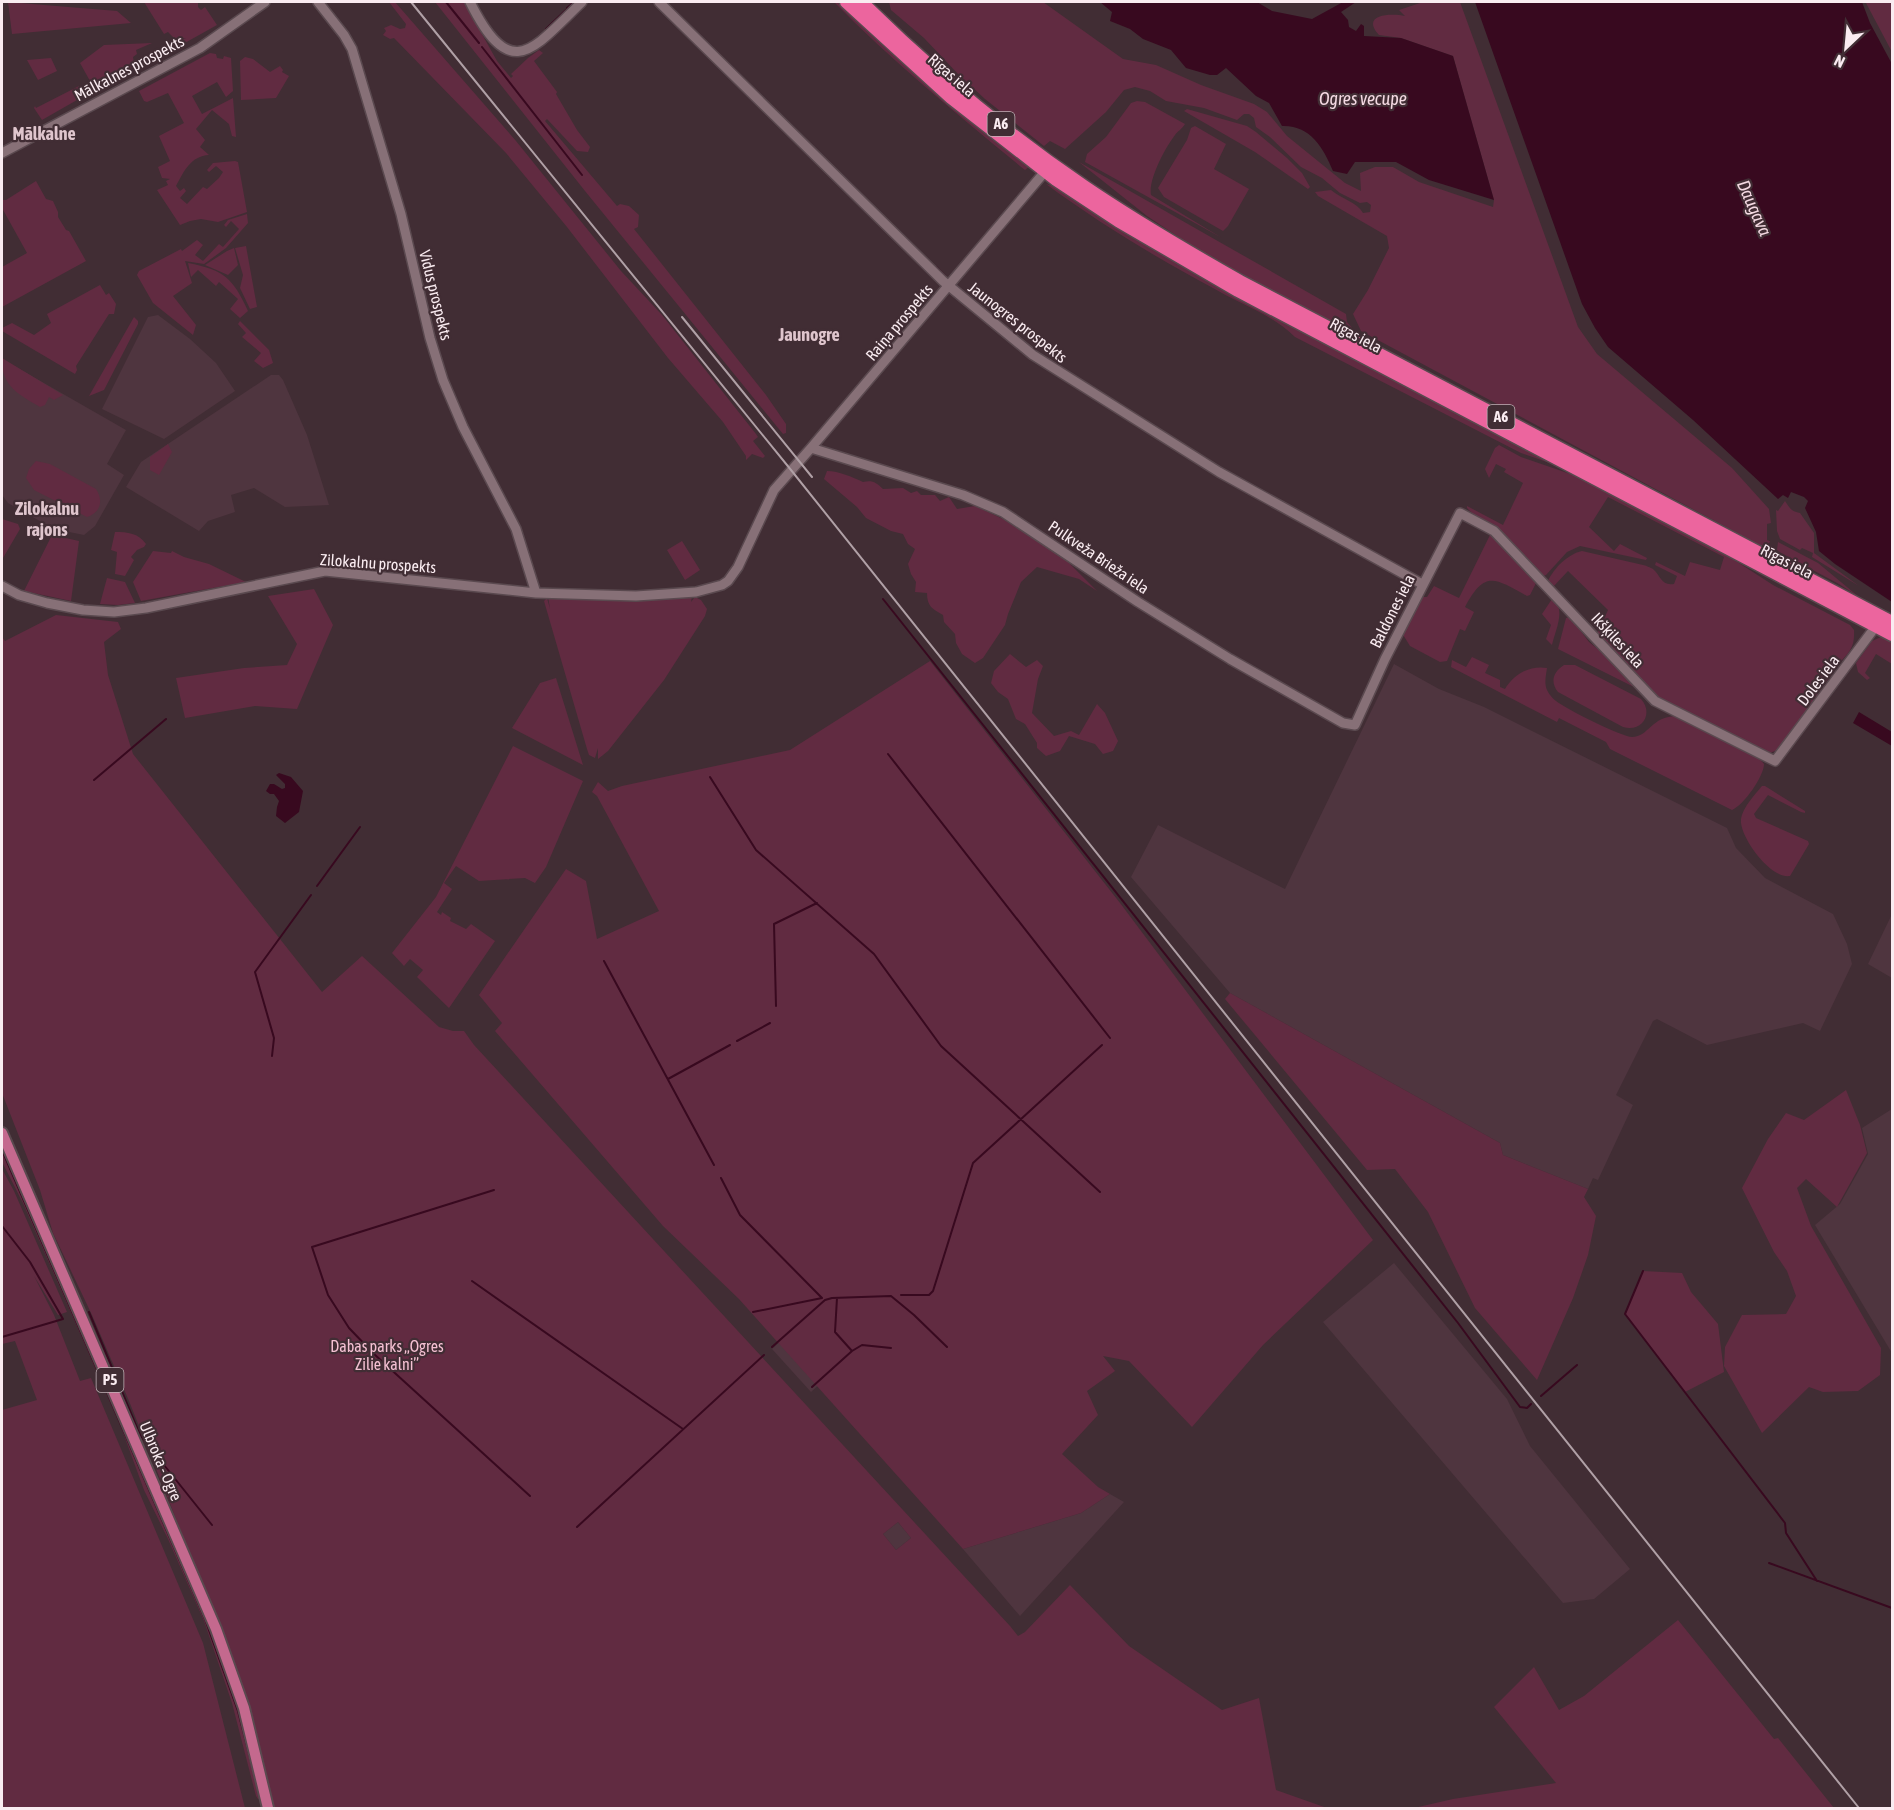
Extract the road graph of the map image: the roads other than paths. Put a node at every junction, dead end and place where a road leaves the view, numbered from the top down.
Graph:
1 (266, 2) edge
2 (318, 2) edge
3 (470, 2) edge
4 (582, 2) edge
5 (659, 2) edge
6 (846, 2) edge
7 (862, 2) edge
8 (955, 94) junction
9 (2, 153) edge
10 (1049, 167) junction
11 (949, 286) junction
12 (812, 448) junction
13 (1460, 513) joint
14 (1422, 584) junction
15 (722, 585) joint
16 (2, 586) edge
17 (536, 593) junction
18 (1884, 621) edge
19 (1893, 635) edge
20 (1355, 725) joint
21 (1775, 761) joint
22 (2, 1133) edge
23 (268, 1809) edge

1 - 9 main road, Mālkalnes prospekts
2 - 17 main road, Vidus prospekts
3 - 4 main road
5 - 11 main road, Jaunogres prospekts
6 - 8 highway, Rīgas iela / A6
7 - 8 highway, Rīgas iela / A6
8 - 10 highway, Rīgas iela / A6
10 - 11 main road, Raiņa prospekts
10 - 18 highway, Rīgas iela / A6
11 - 12 main road, Raiņa prospekts
11 - 14 main road, Jaunogres prospekts
12 - 15 main road, Raiņa prospekts
12 - 20 main road, Pulkveža Brieža iela
13 - 14 main road, Baldones iela
13 - 21 main road, Ikšķiles iela
14 - 20 main road, Baldones iela
15 - 17 main road, Zilokalnu prospekts
16 - 17 main road, Zilokalnu prospekts
18 - 19 highway, Rīgas iela / A6
18 - 21 main road, Doles iela
22 - 23 main road, Ulbroka - Ogre / P5

